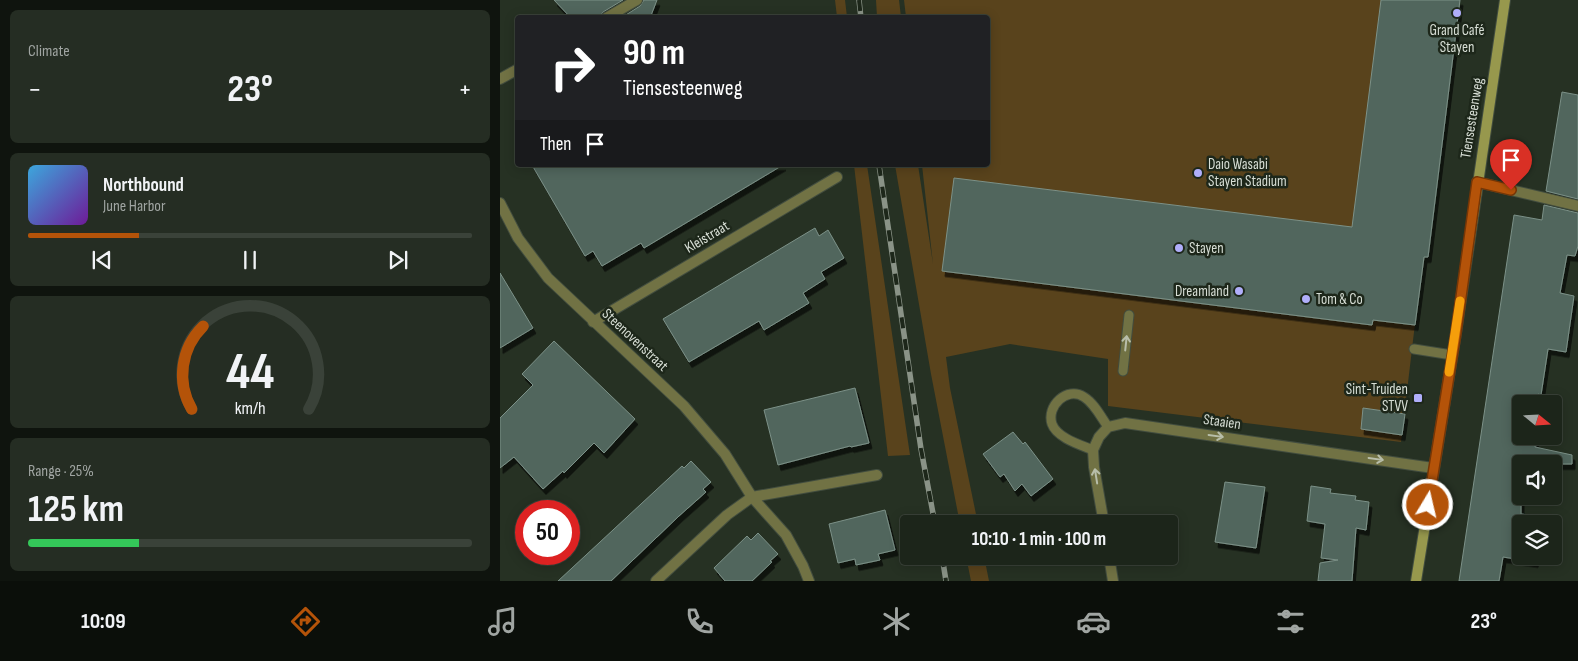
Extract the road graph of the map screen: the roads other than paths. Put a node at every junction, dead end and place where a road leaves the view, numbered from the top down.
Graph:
1 (636, 0) edge
2 (1505, 0) edge
3 (611, 15) edge
4 (515, 71) edge
5 (500, 79) edge
6 (837, 177) dead end
7 (1477, 182) junction
8 (500, 203) edge
9 (1578, 206) edge
10 (1129, 315) dead end
11 (593, 322) junction
12 (1414, 349) dead end
13 (1452, 355) junction
14 (1123, 371) dead end
15 (1108, 427) junction
16 (1093, 450) junction
17 (1433, 468) junction
18 (877, 475) dead end
19 (752, 497) junction
20 (1102, 515) edge
21 (1110, 565) edge
22 (656, 581) edge
23 (809, 581) edge
24 (1113, 581) edge
25 (1416, 581) edge

1 - 3 street
2 - 7 main road, Tiensesteenweg
4 - 5 street
6 - 11 street, Kleistraat
7 - 9 street, Tiensesteenweg
7 - 13 main road, Tiensesteenweg
8 - 11 street, Steenovenstraat
14 -> 10 lane
11 - 19 street, Steenovenstraat
12 - 13 lane
13 - 17 main road, Tiensesteenweg
15 - 16 street
15 - 16 lane
15 -> 17 street, Staaien
20 -> 16 street
17 - 25 main road, Tiensesteenweg
18 - 19 street
19 - 22 street
19 - 23 street, Steenovenstraat
21 - 24 street

